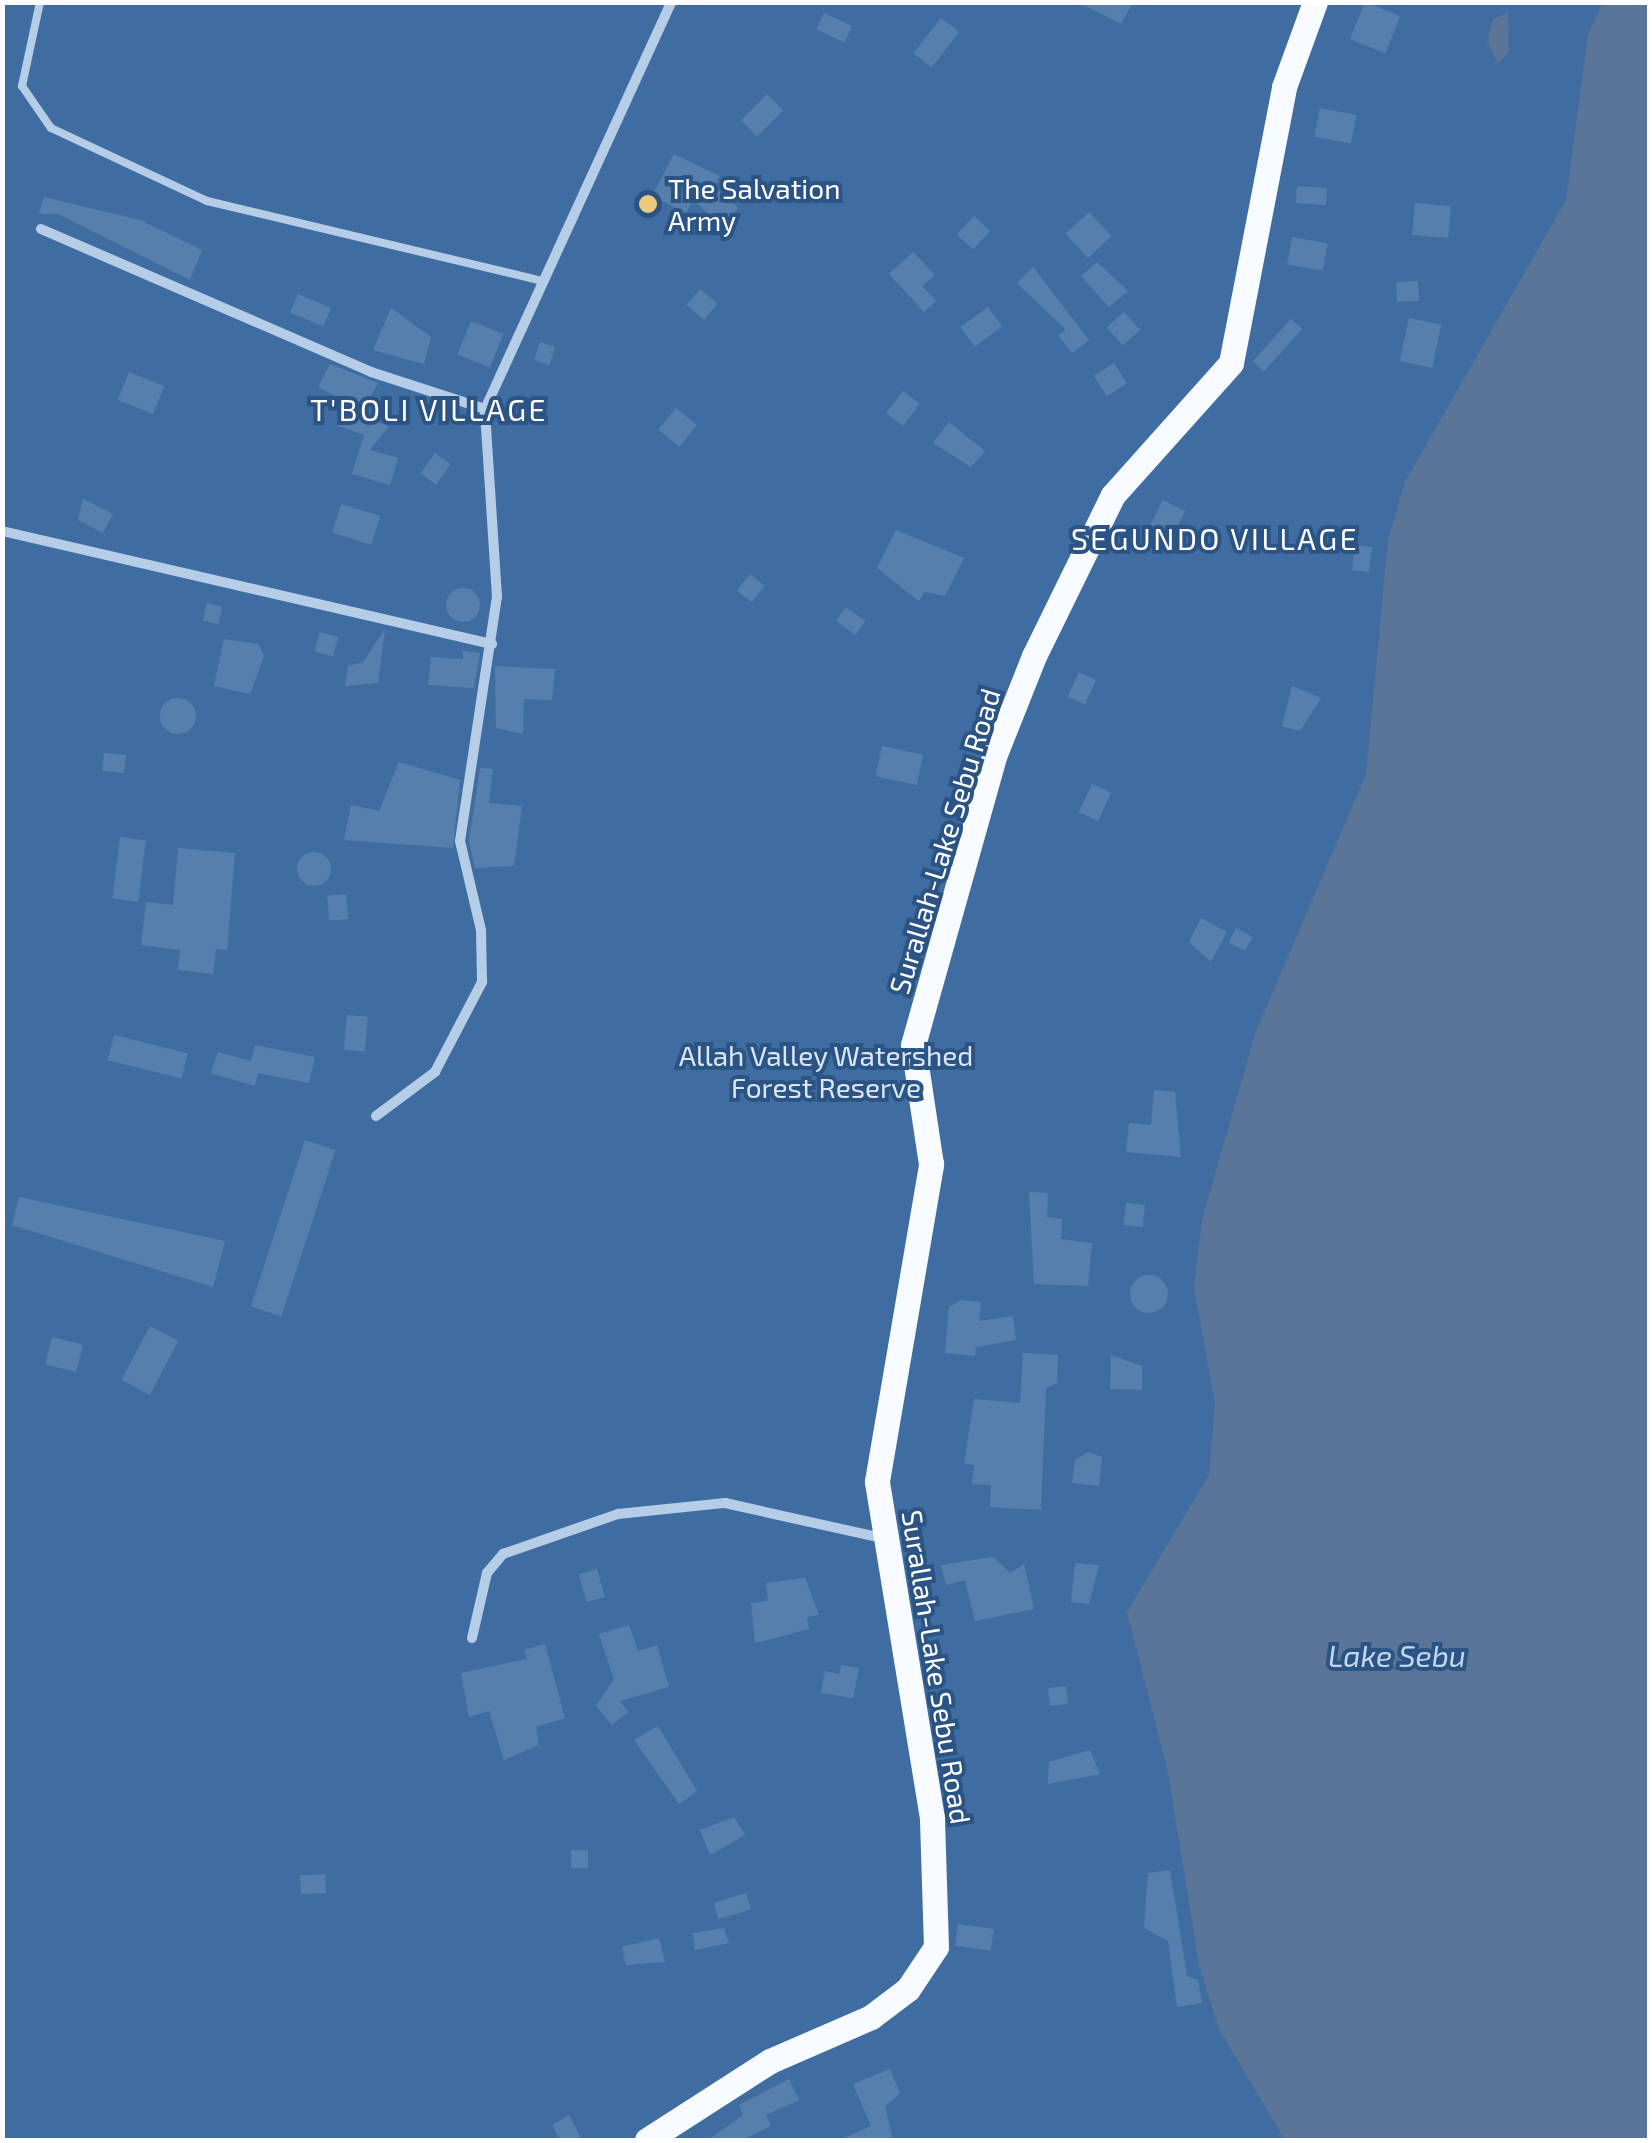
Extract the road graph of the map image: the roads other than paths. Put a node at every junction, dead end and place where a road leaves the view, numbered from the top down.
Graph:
1 (40, 2) edge
2 (671, 2) edge
3 (1315, 2) edge
4 (41, 229) dead end
5 (538, 280) junction
6 (485, 409) junction
7 (2, 531) edge
8 (492, 644) junction
9 (376, 1116) dead end
10 (887, 1539) junction
11 (472, 1638) dead end
12 (647, 2140) edge

1 - 5 lane
2 - 5 street
3 - 10 main road, Surallah-Lake Sebu Road
4 - 6 street
5 - 6 street
6 - 8 street
7 - 8 street
8 - 9 street
10 - 11 street
10 - 12 main road, Surallah-Lake Sebu Road

